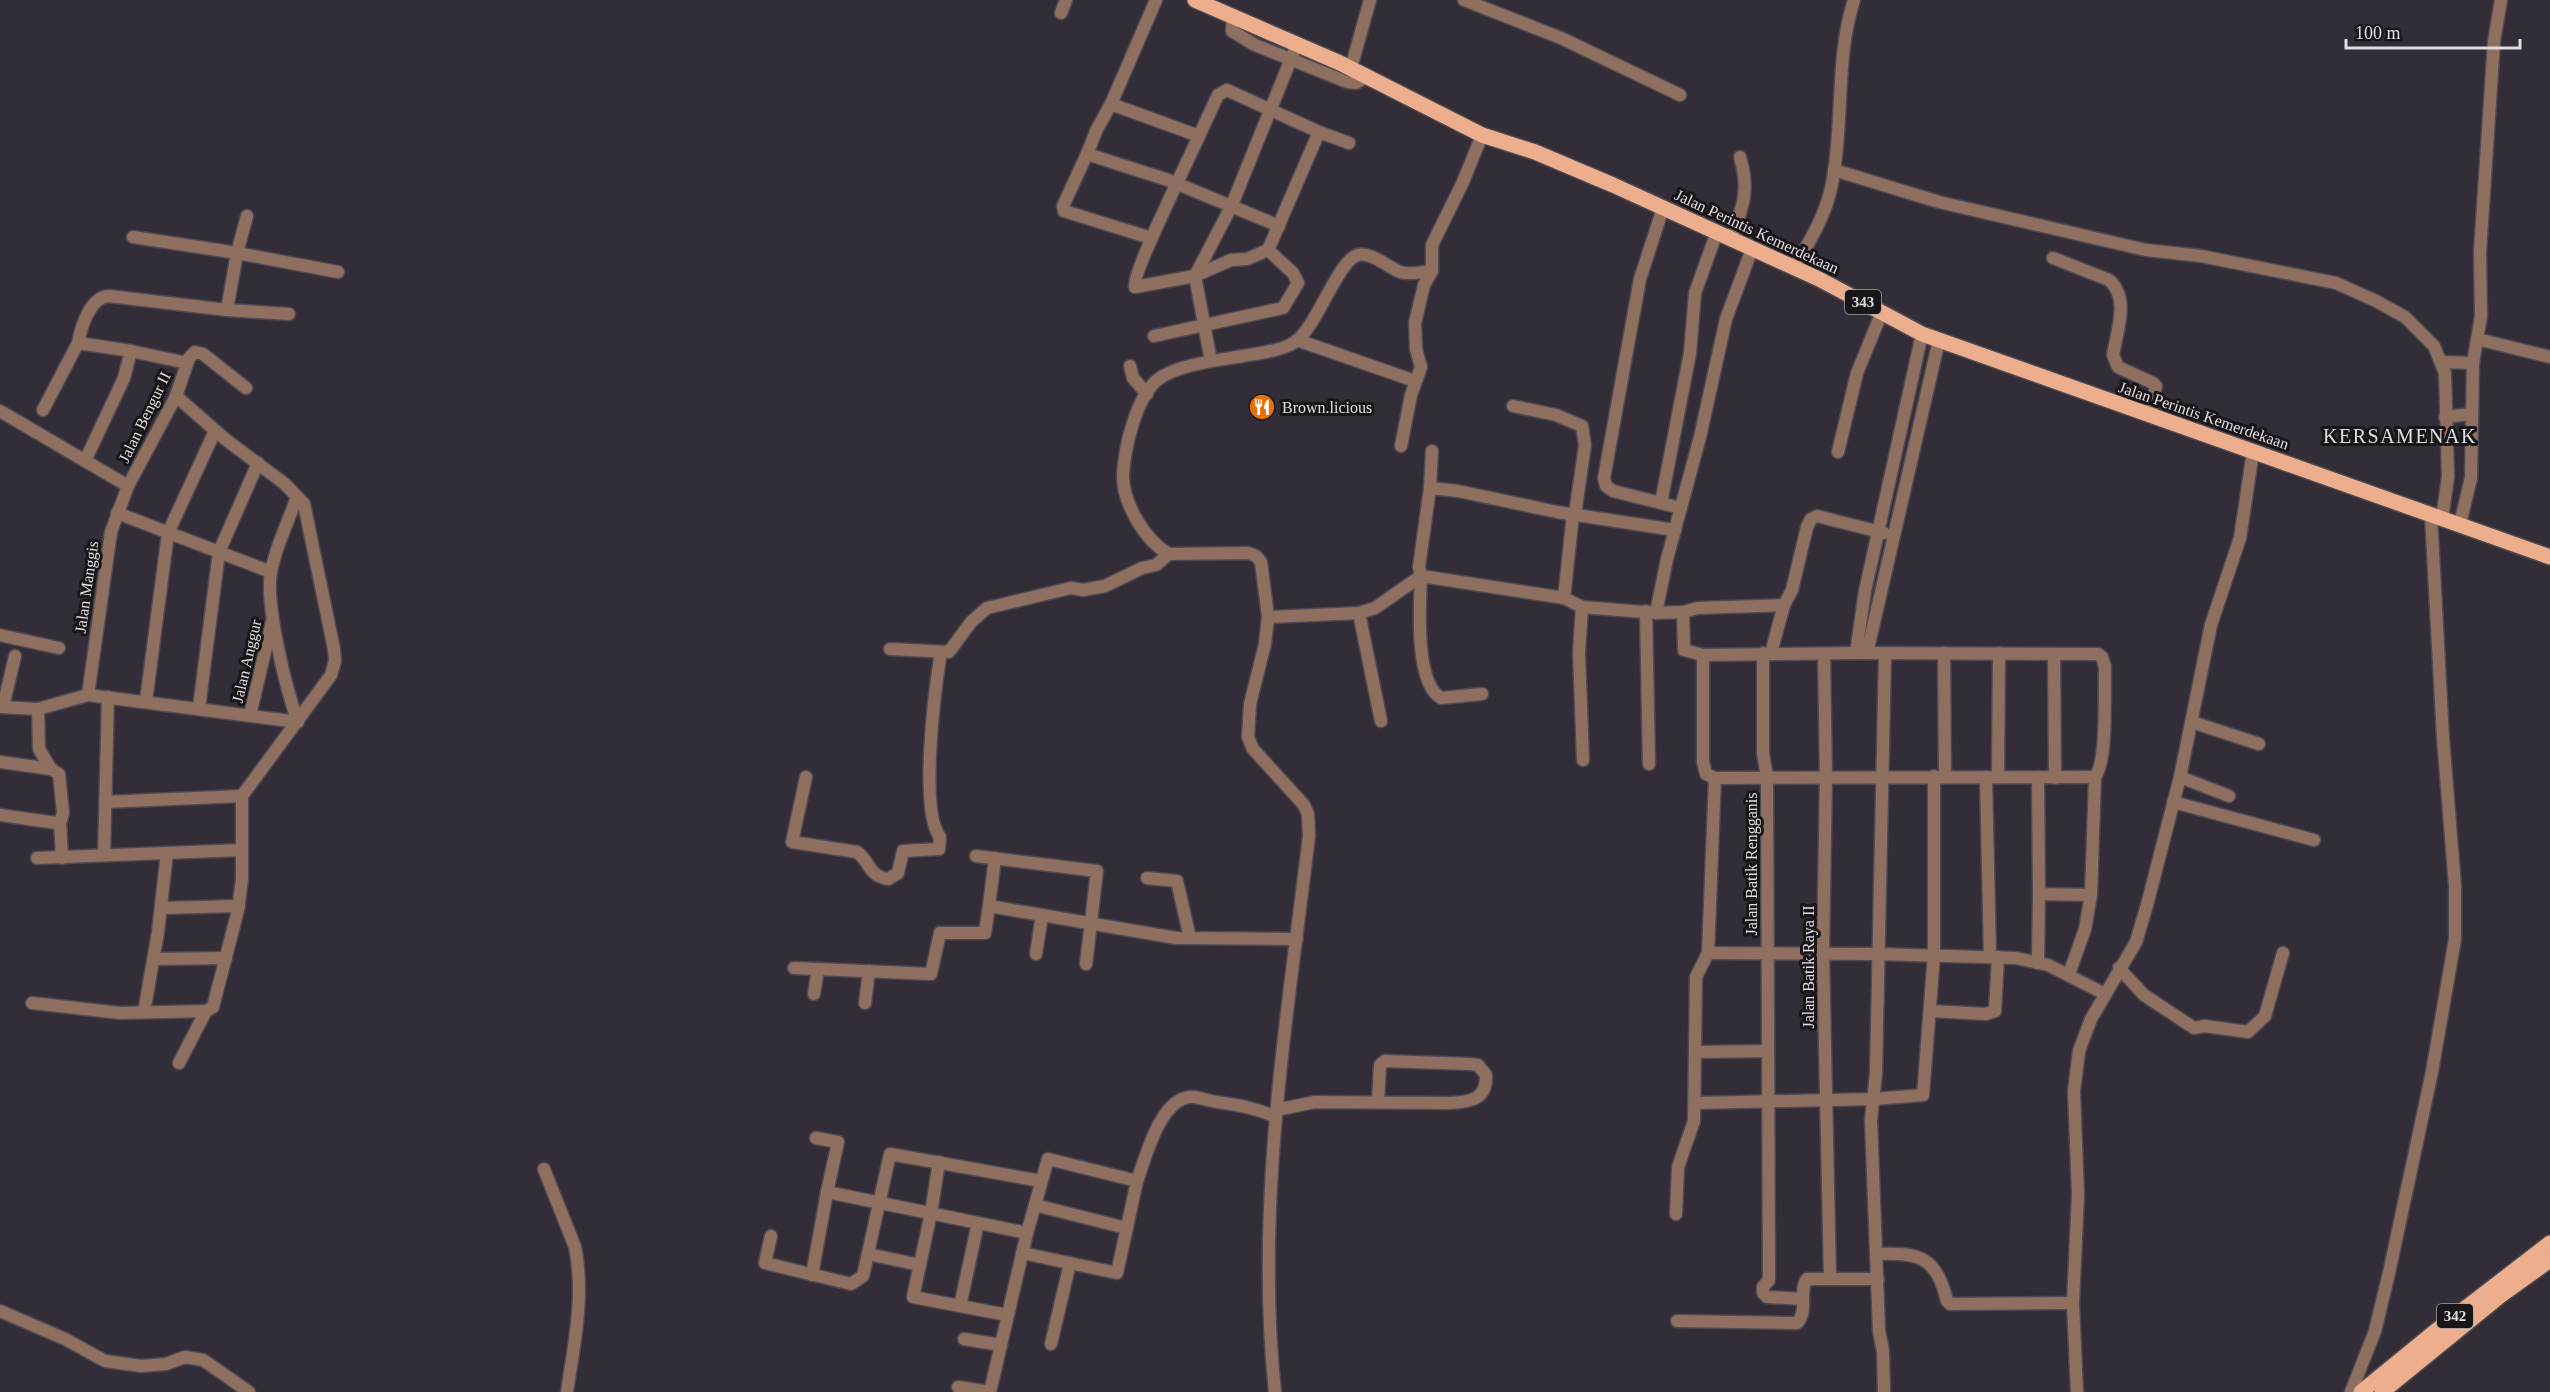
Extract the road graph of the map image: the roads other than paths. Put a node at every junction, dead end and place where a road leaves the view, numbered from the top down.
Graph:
1 (1066, 0) edge
2 (1156, 0) edge
3 (1195, 0) edge
4 (1370, 0) edge
5 (1464, 0) edge
6 (1854, 0) edge
7 (2501, 0) edge
8 (1220, 4) edge
9 (1061, 13) dead end
10 (1294, 51) junction
11 (1351, 69) junction
12 (1367, 76) junction
13 (1680, 95) dead end
14 (1111, 104) junction
15 (1271, 110) junction
16 (1320, 132) junction
17 (1482, 135) junction
18 (1199, 136) junction
19 (1349, 143) dead end
20 (1087, 154) junction
21 (1740, 157) dead end
22 (1834, 170) junction
23 (1178, 184) junction
24 (1231, 207) junction
25 (1663, 208) junction
26 (247, 216) dead end
27 (1279, 226) junction
28 (1716, 232) junction
29 (133, 237) dead end
30 (1152, 238) junction
31 (1731, 239) junction
32 (1752, 249) junction
33 (1210, 250) junction
34 (1268, 250) junction
35 (237, 253) junction
36 (2053, 258) dead end
37 (1231, 260) junction
38 (1794, 268) junction
39 (1432, 271) junction
40 (338, 272) dead end
41 (1195, 276) junction
42 (227, 310) junction
43 (1882, 312) junction
44 (289, 314) dead end
45 (1206, 326) junction
46 (1922, 334) junction
47 (1154, 336) dead end
48 (2477, 339) junction
49 (1297, 340) junction
50 (1939, 340) junction
51 (78, 343) junction
52 (131, 351) junction
53 (2550, 357) edge
54 (1211, 361) junction
55 (2442, 362) junction
56 (187, 363) junction
57 (2473, 363) junction
58 (1130, 366) dead end
59 (1415, 381) junction
60 (246, 388) dead end
61 (1147, 393) junction
62 (176, 396) junction
63 (1513, 406) dead end
64 (43, 410) dead end
65 (0, 411) edge
66 (2471, 414) junction
67 (2150, 416) junction
68 (2445, 417) junction
69 (215, 430) junction
70 (1401, 446) dead end
71 (1432, 451) dead end
72 (1838, 452) dead end
73 (2253, 452) junction
74 (1894, 456) junction
75 (85, 461) junction
76 (1910, 462) junction
77 (258, 463) junction
78 (128, 486) junction
79 (1430, 488) junction
80 (297, 497) junction
81 (1661, 503) junction
82 (1681, 508) junction
83 (117, 513) junction
84 (1574, 514) junction
85 (2437, 517) junction
86 (2460, 524) junction
87 (1675, 530) junction
88 (1878, 531) junction
89 (168, 533) junction
90 (1893, 537) junction
91 (219, 552) junction
92 (1169, 554) junction
93 (2550, 556) edge
94 (271, 572) junction
95 (1420, 576) junction
96 (1865, 591) junction
97 (1880, 594) junction
98 (1564, 598) junction
99 (1784, 606) junction
100 (1582, 607) junction
101 (1651, 612) junction
102 (1683, 612) junction
103 (1359, 613) junction
104 (273, 615) junction
105 (1268, 617) junction
106 (0, 635) edge
107 (59, 648) dead end
108 (890, 649) dead end
109 (941, 652) junction
110 (1861, 652) junction
111 (1767, 653) junction
112 (1944, 653) junction
113 (1999, 653) junction
114 (1824, 654) junction
115 (1886, 654) junction
116 (2054, 654) junction
117 (1703, 655) junction
118 (15, 656) dead end
119 (1482, 694) dead end
120 (88, 695) junction
121 (108, 697) junction
122 (146, 701) junction
123 (1, 707) edge
124 (199, 708) junction
125 (38, 709) junction
126 (250, 715) junction
127 (298, 722) junction
128 (1381, 722) dead end
129 (2192, 722) junction
130 (2259, 744) dead end
131 (1583, 760) dead end
132 (0, 762) edge
133 (1649, 764) dead end
134 (51, 769) junction
135 (1939, 776) junction
136 (806, 777) dead end
137 (1767, 777) junction
138 (1827, 777) junction
139 (1992, 777) junction
140 (2038, 777) junction
141 (2095, 777) junction
142 (2180, 777) junction
143 (1715, 778) junction
144 (1881, 778) junction
145 (2055, 778) junction
146 (242, 796) junction
147 (2229, 796) dead end
148 (105, 802) junction
149 (2173, 802) junction
150 (0, 815) edge
151 (60, 822) junction
152 (2314, 840) dead end
153 (242, 850) junction
154 (167, 853) junction
155 (104, 855) junction
156 (976, 856) dead end
157 (37, 858) dead end
158 (62, 858) junction
159 (995, 858) junction
160 (1147, 878) dead end
161 (2039, 894) junction
162 (2091, 895) junction
163 (238, 906) junction
164 (989, 906) junction
165 (161, 909) junction
166 (1042, 915) junction
167 (1091, 923) junction
168 (1190, 938) junction
169 (1297, 939) junction
170 (1767, 952) junction
171 (1708, 953) junction
172 (1823, 953) junction
173 (2283, 953) dead end
174 (1036, 954) dead end
175 (1877, 954) junction
176 (1934, 955) junction
177 (1994, 957) junction
178 (226, 958) junction
179 (154, 959) junction
180 (2038, 963) junction
181 (1086, 964) dead end
182 (794, 968) dead end
183 (2120, 968) junction
184 (818, 969) junction
185 (869, 971) junction
186 (2069, 974) junction
187 (814, 994) dead end
188 (2105, 994) junction
189 (32, 1003) dead end
190 (865, 1003) dead end
191 (206, 1011) junction
192 (1931, 1011) junction
193 (144, 1012) junction
194 (1768, 1051) junction
195 (1696, 1052) junction
196 (179, 1063) dead end
197 (1827, 1099) junction
198 (1874, 1099) junction
199 (1378, 1102) junction
200 (1768, 1102) junction
201 (1696, 1103) junction
202 (1276, 1113) junction
203 (816, 1138) dead end
204 (939, 1162) junction
205 (544, 1169) dead end
206 (1041, 1181) junction
207 (1137, 1181) junction
208 (827, 1192) junction
209 (879, 1203) junction
210 (1035, 1205) junction
211 (931, 1213) junction
212 (1676, 1215) dead end
213 (978, 1223) junction
214 (1126, 1228) junction
215 (1027, 1233) junction
216 (771, 1236) dead end
217 (2550, 1243) edge
218 (1022, 1253) junction
219 (868, 1254) junction
220 (1877, 1254) junction
221 (2550, 1260) edge
222 (1070, 1263) junction
223 (920, 1265) junction
224 (812, 1275) junction
225 (1830, 1279) junction
226 (1878, 1279) junction
227 (1803, 1299) junction
228 (2073, 1303) junction
229 (960, 1306) junction
230 (0, 1311) edge
231 (1007, 1316) junction
232 (1677, 1321) dead end
233 (964, 1339) dead end
234 (1051, 1344) dead end
235 (1000, 1345) junction
236 (958, 1387) dead end
237 (2391, 1390) edge
238 (249, 1392) edge
239 (567, 1392) edge
240 (1275, 1392) edge
241 (1884, 1392) edge
242 (2077, 1392) edge
243 (2351, 1392) edge
244 (2361, 1392) edge

1 - 9 street
2 - 14 street
3 - 8 main road, Jalan Perintis Kemerdekaan / 343
4 - 11 street
5 - 13 street
6 - 22 street
7 - 48 street
8 - 10 main road, Jalan Perintis Kemerdekaan / 343
10 - 11 main road, Jalan Perintis Kemerdekaan / 343
10 - 12 street
10 - 15 street
11 - 12 main road, Jalan Perintis Kemerdekaan / 343
12 - 17 main road, Jalan Perintis Kemerdekaan / 343
14 - 18 street
14 - 20 street
15 - 16 street
15 - 18 street
15 - 24 street
16 - 19 street
16 - 27 street
17 - 25 main road, Jalan Perintis Kemerdekaan / 343
17 - 39 street
18 - 23 street
20 - 23 street
20 - 30 street
21 - 31 street
22 - 38 street
22 - 55 street
23 - 24 street
23 - 30 street
24 - 27 street
24 - 33 street
25 - 28 main road, Jalan Perintis Kemerdekaan / 343
25 - 81 street
26 - 35 street
27 - 34 street
28 - 31 main road, Jalan Perintis Kemerdekaan / 343
28 - 81 street
29 - 35 street
30 - 41 street
31 - 32 main road, Jalan Perintis Kemerdekaan / 343
32 - 38 main road, Jalan Perintis Kemerdekaan / 343
32 - 82 street
33 - 37 street
33 - 41 street
34 - 37 street
34 - 45 street
35 - 40 street
35 - 42 street
36 - 67 street
37 - 41 street
38 - 43 main road, Jalan Perintis Kemerdekaan / 343
39 - 49 street
39 - 59 street
41 - 45 street
42 - 44 street
42 - 51 street
43 - 46 main road, Jalan Perintis Kemerdekaan / 343
43 - 72 street
45 - 47 street
45 - 54 street
46 - 50 main road, Jalan Perintis Kemerdekaan / 343
46 - 74 street
48 - 53 street
48 - 57 street
49 - 54 street
49 - 59 street
50 - 67 main road, Jalan Perintis Kemerdekaan / 343
50 - 76 street
51 - 52 street
51 - 64 street
52 - 56 street
52 - 75 street
54 - 61 street
55 - 57 street
55 - 68 street
56 - 60 street
56 - 62 street, Jalan Bengur II
57 - 66 street
58 - 61 street
59 - 70 street
61 - 92 street
62 - 69 street
62 - 78 street, Jalan Bengur II
63 - 84 street
65 - 75 street
66 - 68 street
66 - 86 street
67 - 73 main road, Jalan Perintis Kemerdekaan / 343
68 - 85 street
69 - 77 street
69 - 89 street
71 - 79 street
73 - 85 main road, Jalan Perintis Kemerdekaan / 343
73 - 129 street
74 - 76 street
74 - 88 street
75 - 78 street
76 - 90 street
77 - 80 street
77 - 91 street
78 - 83 street, Jalan Manggis
79 - 84 street
79 - 95 street
80 - 94 street
80 - 127 street
81 - 82 street
82 - 87 street
83 - 89 street
83 - 120 street, Jalan Manggis
84 - 87 street
84 - 98 street
85 - 86 main road, Jalan Perintis Kemerdekaan / 343
85 - 243 street
86 - 93 main road, Jalan Perintis Kemerdekaan / 343
87 - 101 street
88 - 90 street
88 - 96 street
88 - 99 street, Jalan Batik Rengganis
89 - 91 street
89 - 122 street
90 - 97 street
91 - 94 street
91 - 124 street
92 - 105 street
92 - 109 street
94 - 104 street
95 - 98 street
95 - 103 street
95 - 119 street
96 - 97 street
96 - 110 street
97 - 110 street
98 - 100 street
99 - 102 street
99 - 111 street, Jalan Batik Rengganis
100 - 101 street
100 - 131 street
101 - 102 street
101 - 133 street
102 - 117 street
103 - 105 street
103 - 128 street
104 - 126 street, Jalan Anggur
104 - 127 street
105 - 169 street
106 - 107 street
108 - 109 street
109 - 136 street
110 - 114 street
110 - 115 street
111 - 114 street
111 - 117 street
111 - 137 street, Jalan Batik Rengganis
112 - 113 street
112 - 115 street
112 - 135 street
113 - 116 street
113 - 139 street
114 - 138 street, Jalan Batik Raya II
115 - 144 street
116 - 141 street
116 - 145 street
117 - 143 street
118 - 123 street
120 - 121 street
120 - 125 street
121 - 122 street
121 - 148 street
122 - 124 street
123 - 125 street
124 - 126 street
125 - 134 street
126 - 127 street
127 - 146 street
129 - 130 street
129 - 142 street
132 - 134 street
134 - 151 street
135 - 139 street
135 - 144 street
135 - 176 street
137 - 138 street
137 - 143 street
137 - 170 street, Jalan Batik Rengganis
138 - 144 street
138 - 172 street, Jalan Batik Raya II
139 - 140 street
139 - 177 street
140 - 145 street
140 - 161 street
141 - 145 street
141 - 162 street
142 - 147 street
142 - 149 street
143 - 171 street
144 - 175 street
146 - 148 street
146 - 153 street
148 - 155 street
149 - 152 street
149 - 183 street
150 - 151 street
151 - 158 street
153 - 154 street
153 - 163 street
154 - 155 street
154 - 165 street
155 - 158 street
156 - 159 street
157 - 158 street
159 - 164 street
159 - 167 street
160 - 168 street
161 - 162 street
161 - 180 street
162 - 186 street
163 - 165 street
163 - 178 street
164 - 166 street
164 - 185 street
165 - 179 street
166 - 167 street
166 - 174 street
167 - 168 street
167 - 181 street
168 - 169 street
169 - 202 street
170 - 171 street
170 - 172 street
170 - 194 street, Jalan Batik Rengganis
171 - 195 street
172 - 175 street
172 - 197 street, Jalan Batik Raya II
173 - 183 street
175 - 176 street
175 - 198 street
176 - 177 street
176 - 192 street
177 - 180 street
177 - 192 street
178 - 179 street
178 - 191 street
179 - 193 street
180 - 186 street
182 - 184 street
183 - 188 street
184 - 185 street
184 - 187 street
185 - 190 street
186 - 188 street
188 - 228 street
189 - 193 street
191 - 193 street
191 - 196 street
192 - 198 street
194 - 195 street
194 - 200 street, Jalan Batik Rengganis
195 - 201 street
197 - 198 street
197 - 200 street
197 - 225 street, Jalan Batik Raya II
198 - 220 street
199 - 199 street
199 - 202 street
200 - 201 street
200 - 227 street, Jalan Batik Rengganis
201 - 212 street
202 - 207 street
202 - 240 street
203 - 208 street
204 - 206 street
204 - 209 street
204 - 211 street
205 - 239 street
206 - 207 street
206 - 210 street
207 - 214 street
208 - 209 street
208 - 224 street
209 - 211 street
209 - 219 street
210 - 214 street
210 - 215 street
211 - 213 street
211 - 223 street
213 - 215 street
213 - 229 street
214 - 222 street
215 - 218 street
216 - 224 street
217 - 244 main road, 342
218 - 222 street
218 - 231 street
219 - 223 street
219 - 224 street
220 - 226 street
220 - 228 street
221 - 237 main road, 342
222 - 234 street
223 - 229 street
225 - 226 street
225 - 227 street
226 - 241 street
227 - 232 street
228 - 242 street
229 - 231 street
230 - 238 street
231 - 235 street
233 - 235 street
235 - 236 street

